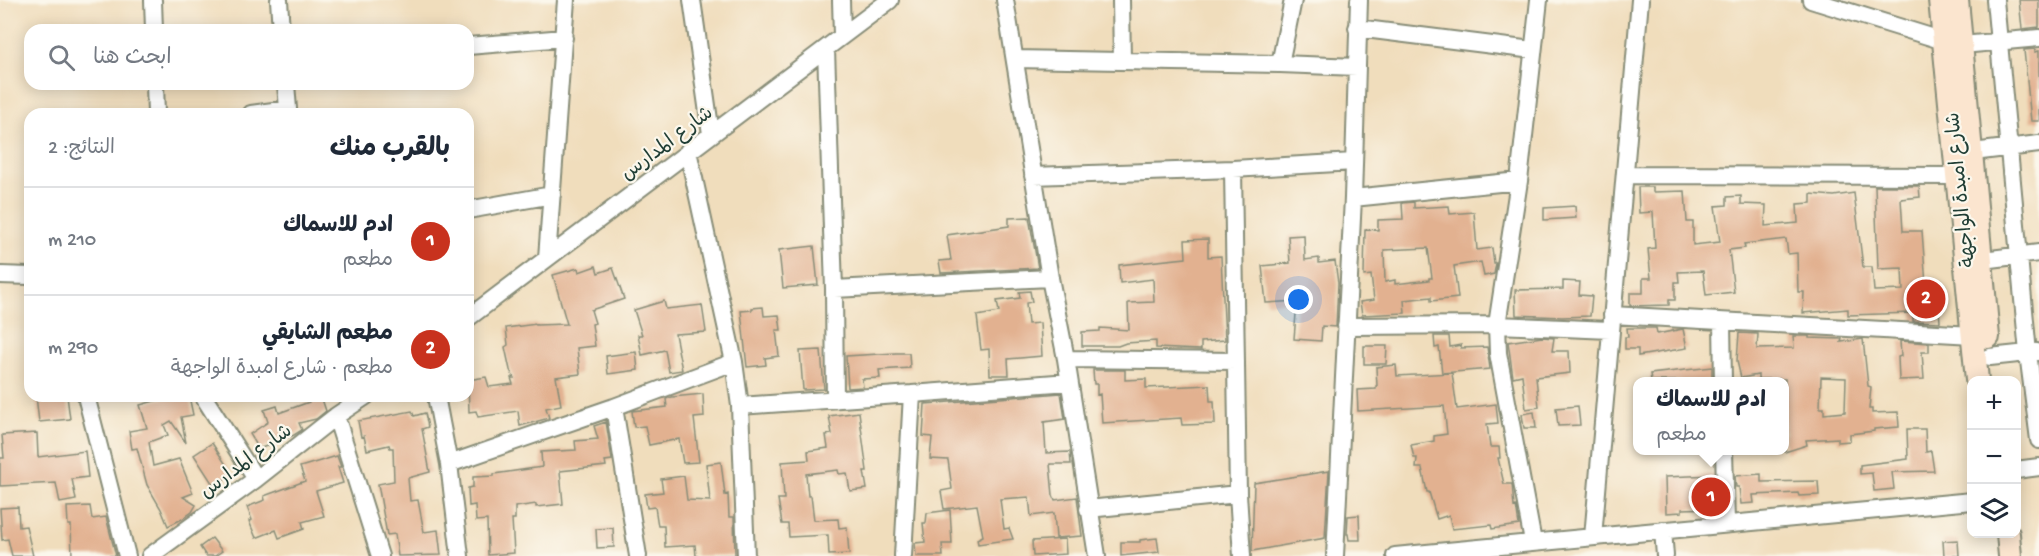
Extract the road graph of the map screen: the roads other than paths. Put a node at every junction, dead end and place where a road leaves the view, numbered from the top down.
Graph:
1 (153, 0) edge
2 (279, 0) edge
3 (566, 0) edge
4 (692, 0) edge
5 (841, 0) edge
6 (890, 0) edge
7 (1005, 0) edge
8 (1121, 0) edge
9 (1293, 0) edge
10 (1359, 0) edge
11 (1539, 0) edge
12 (1640, 0) edge
13 (1811, 0) edge
14 (1940, 0) edge
15 (1957, 0) edge
16 (1995, 0) edge
17 (154, 24) edge
18 (281, 24) edge
19 (1358, 28) junction
20 (842, 36) junction
21 (564, 38) junction
22 (2039, 38) edge
23 (1999, 41) junction
24 (1953, 43) junction
25 (474, 46) edge
26 (826, 49) junction
27 (1533, 50) junction
28 (1015, 59) junction
29 (1122, 61) junction
30 (1280, 64) junction
31 (1357, 67) junction
32 (155, 90) edge
33 (287, 90) edge
34 (156, 108) edge
35 (289, 108) edge
36 (711, 134) junction
37 (2039, 144) edge
38 (2009, 147) junction
39 (688, 151) junction
40 (1972, 152) junction
41 (1354, 162) junction
42 (1233, 169) junction
43 (1626, 175) junction
44 (1033, 176) junction
45 (1957, 176) junction
46 (1519, 181) junction
47 (552, 195) junction
48 (1353, 198) junction
49 (474, 209) edge
50 (2039, 253) edge
51 (2019, 255) junction
52 (547, 258) junction
53 (1983, 260) junction
54 (0, 275) edge
55 (24, 276) edge
56 (1050, 278) junction
57 (834, 289) junction
58 (474, 313) edge
59 (1722, 322) junction
60 (1611, 323) junction
61 (1497, 325) junction
62 (1346, 326) junction
63 (1973, 335) junction
64 (2033, 353) edge
65 (1990, 357) junction
66 (1066, 359) junction
67 (1236, 361) junction
68 (734, 362) junction
69 (1977, 376) edge
70 (1992, 376) edge
71 (1723, 377) edge
72 (1069, 382) junction
73 (912, 394) junction
74 (835, 400) junction
75 (88, 402) edge
76 (207, 402) edge
77 (355, 402) edge
78 (437, 402) edge
79 (740, 406) junction
80 (614, 407) junction
81 (336, 416) junction
82 (2039, 440) edge
83 (1724, 455) edge
84 (449, 465) junction
85 (2039, 467) edge
86 (2021, 469) edge
87 (256, 479) junction
88 (1238, 494) junction
89 (1967, 501) edge
90 (1088, 509) junction
91 (1726, 523) junction
92 (1663, 530) junction
93 (1593, 537) junction
94 (1993, 538) edge
95 (2008, 538) edge
96 (1533, 542) junction
97 (127, 556) edge
98 (150, 556) edge
99 (380, 556) edge
100 (460, 556) edge
101 (638, 556) edge
102 (746, 556) edge
103 (903, 556) edge
104 (1097, 556) edge
105 (1242, 556) edge
106 (1335, 556) edge
107 (1395, 556) edge
108 (1665, 556) edge
109 (1995, 556) edge
110 (2010, 556) edge

1 - 17 street
2 - 18 street
3 - 21 street
4 - 36 street
5 - 20 street
6 - 20 street, شارع المدارس
7 - 28 street
8 - 29 street
9 - 30 street
10 - 19 street
11 - 27 street
12 - 43 street
13 - 24 street
14 - 24 main road, شارع امبدة الواجهة
15 - 24 main road, شارع امبدة الواجهة
16 - 23 street
19 - 27 street
19 - 31 street
20 - 26 street, شارع المدارس
21 - 25 street
21 - 47 street
22 - 23 street
23 - 24 street
23 - 38 street
24 - 40 main road, شارع امبدة الواجهة
24 - 45 main road, شارع امبدة الواجهة
26 - 36 street, شارع المدارس
26 - 57 street
27 - 46 street
28 - 29 street
28 - 44 street
29 - 30 street
30 - 31 street
31 - 41 street
32 - 34 street
33 - 35 street
36 - 39 street, شارع المدارس
37 - 38 street
38 - 40 street
38 - 51 street
39 - 52 street, شارع المدارس
39 - 68 street
40 - 53 main road, شارع امبدة الواجهة
41 - 42 street
41 - 48 street
42 - 44 street
42 - 67 street
43 - 45 street
43 - 60 street
44 - 56 street
45 - 63 main road, شارع امبدة الواجهة
46 - 48 street
46 - 61 street
47 - 49 street
47 - 52 street
48 - 62 street
50 - 51 street
51 - 53 street
51 - 64 street
52 - 58 street, شارع المدارس
53 - 65 main road, شارع امبدة الواجهة
54 - 55 street
56 - 57 street
56 - 66 street
57 - 74 street
59 - 60 street
59 - 63 street
59 - 71 street
60 - 61 street
60 - 93 street
61 - 62 street
61 - 96 street
62 - 106 street
63 - 69 main road, شارع امبدة الواجهة
64 - 65 street
64 - 82 street
65 - 70 main road, شارع امبدة الواجهة
66 - 67 street
66 - 72 street
67 - 88 street
68 - 79 street
68 - 80 street
72 - 73 street
72 - 90 street
73 - 74 street
73 - 103 street
74 - 79 street
75 - 97 street
76 - 87 street
77 - 81 street, شارع المدارس
78 - 84 street
79 - 102 street
80 - 84 street
80 - 101 street
81 - 87 street, شارع المدارس
81 - 99 street
83 - 91 street
84 - 100 street
85 - 86 street
87 - 98 street, شارع المدارس
88 - 90 street
88 - 105 street
89 - 91 street
90 - 104 street
91 - 92 street
92 - 93 street
92 - 108 street
93 - 96 street
94 - 109 main road
95 - 110 main road
96 - 107 street

